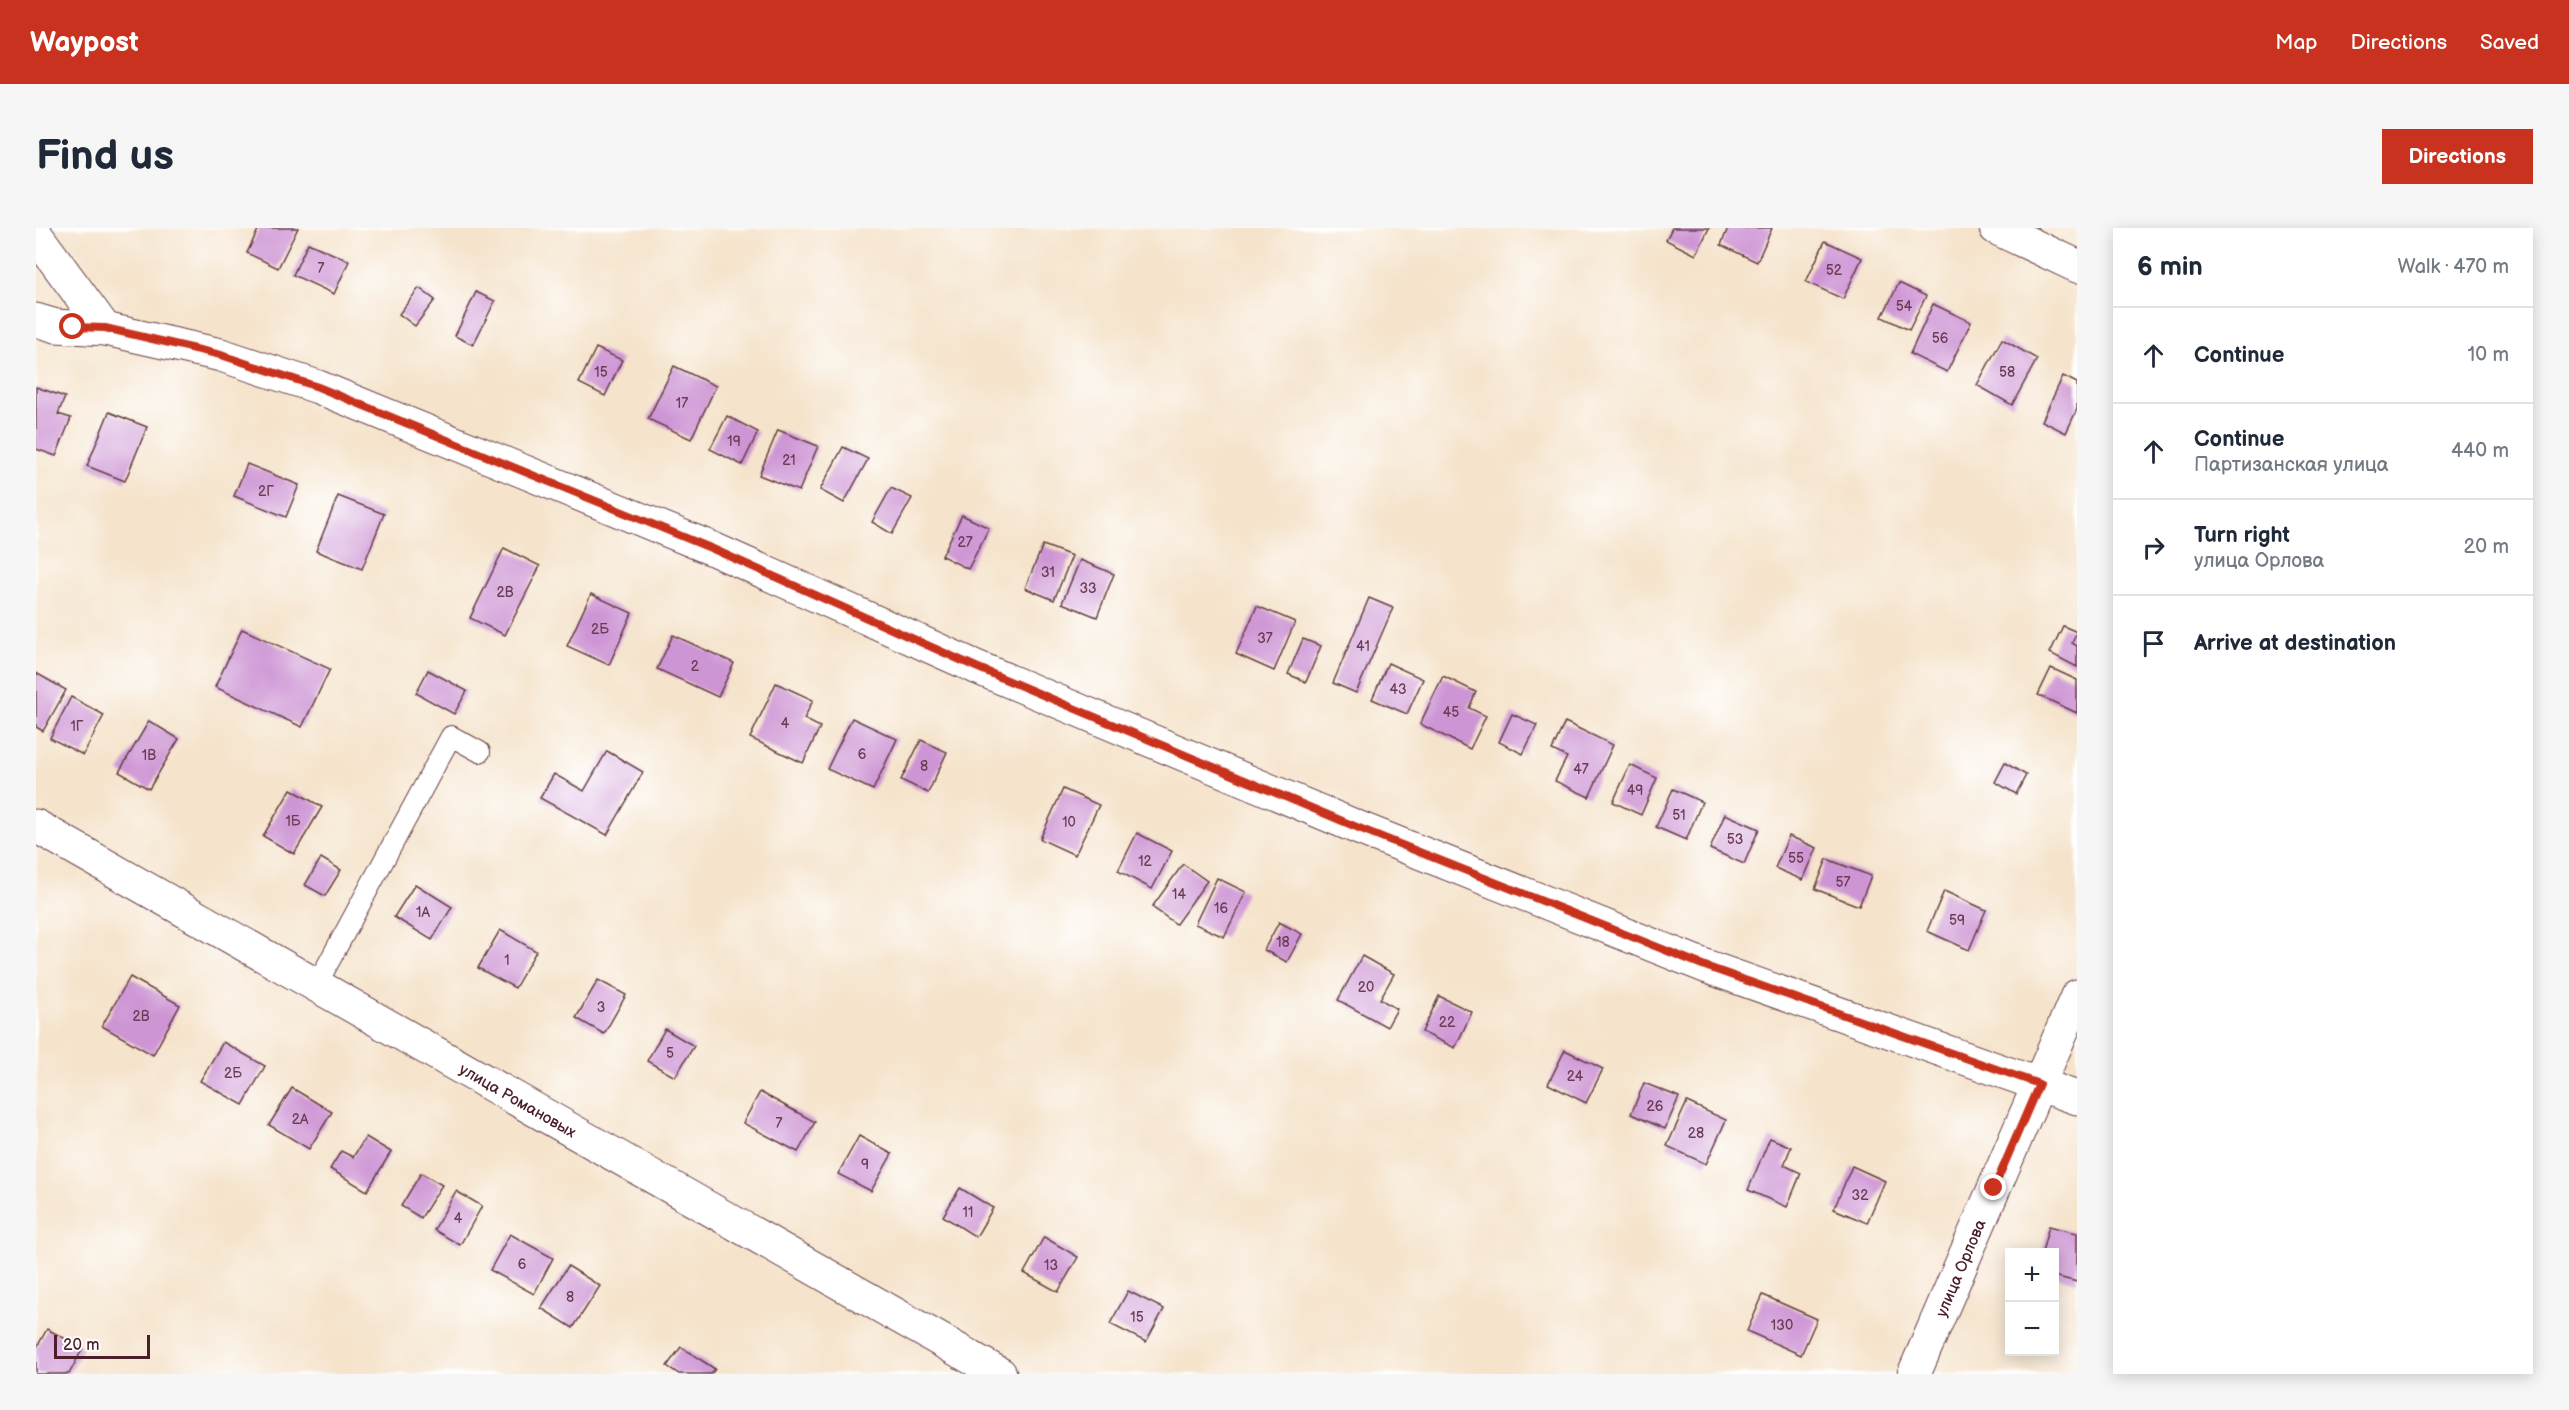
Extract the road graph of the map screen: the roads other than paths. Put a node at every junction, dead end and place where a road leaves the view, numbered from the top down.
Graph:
1 (1996, 228) edge
2 (36, 235) edge
3 (2077, 266) edge
4 (36, 320) edge
5 (105, 328) junction
6 (480, 752) dead end
7 (36, 826) edge
8 (316, 986) junction
9 (2077, 996) edge
10 (2039, 1084) junction
11 (2077, 1098) edge
12 (1000, 1374) edge
13 (1914, 1374) edge

1 - 3 street
2 - 5 street
4 - 5 street
5 - 10 street
6 - 8 lane
7 - 8 street, улица Романовых
8 - 12 street, улица Романовых
9 - 10 street, улица Орлова
10 - 11 street
10 - 13 street, улица Орлова

